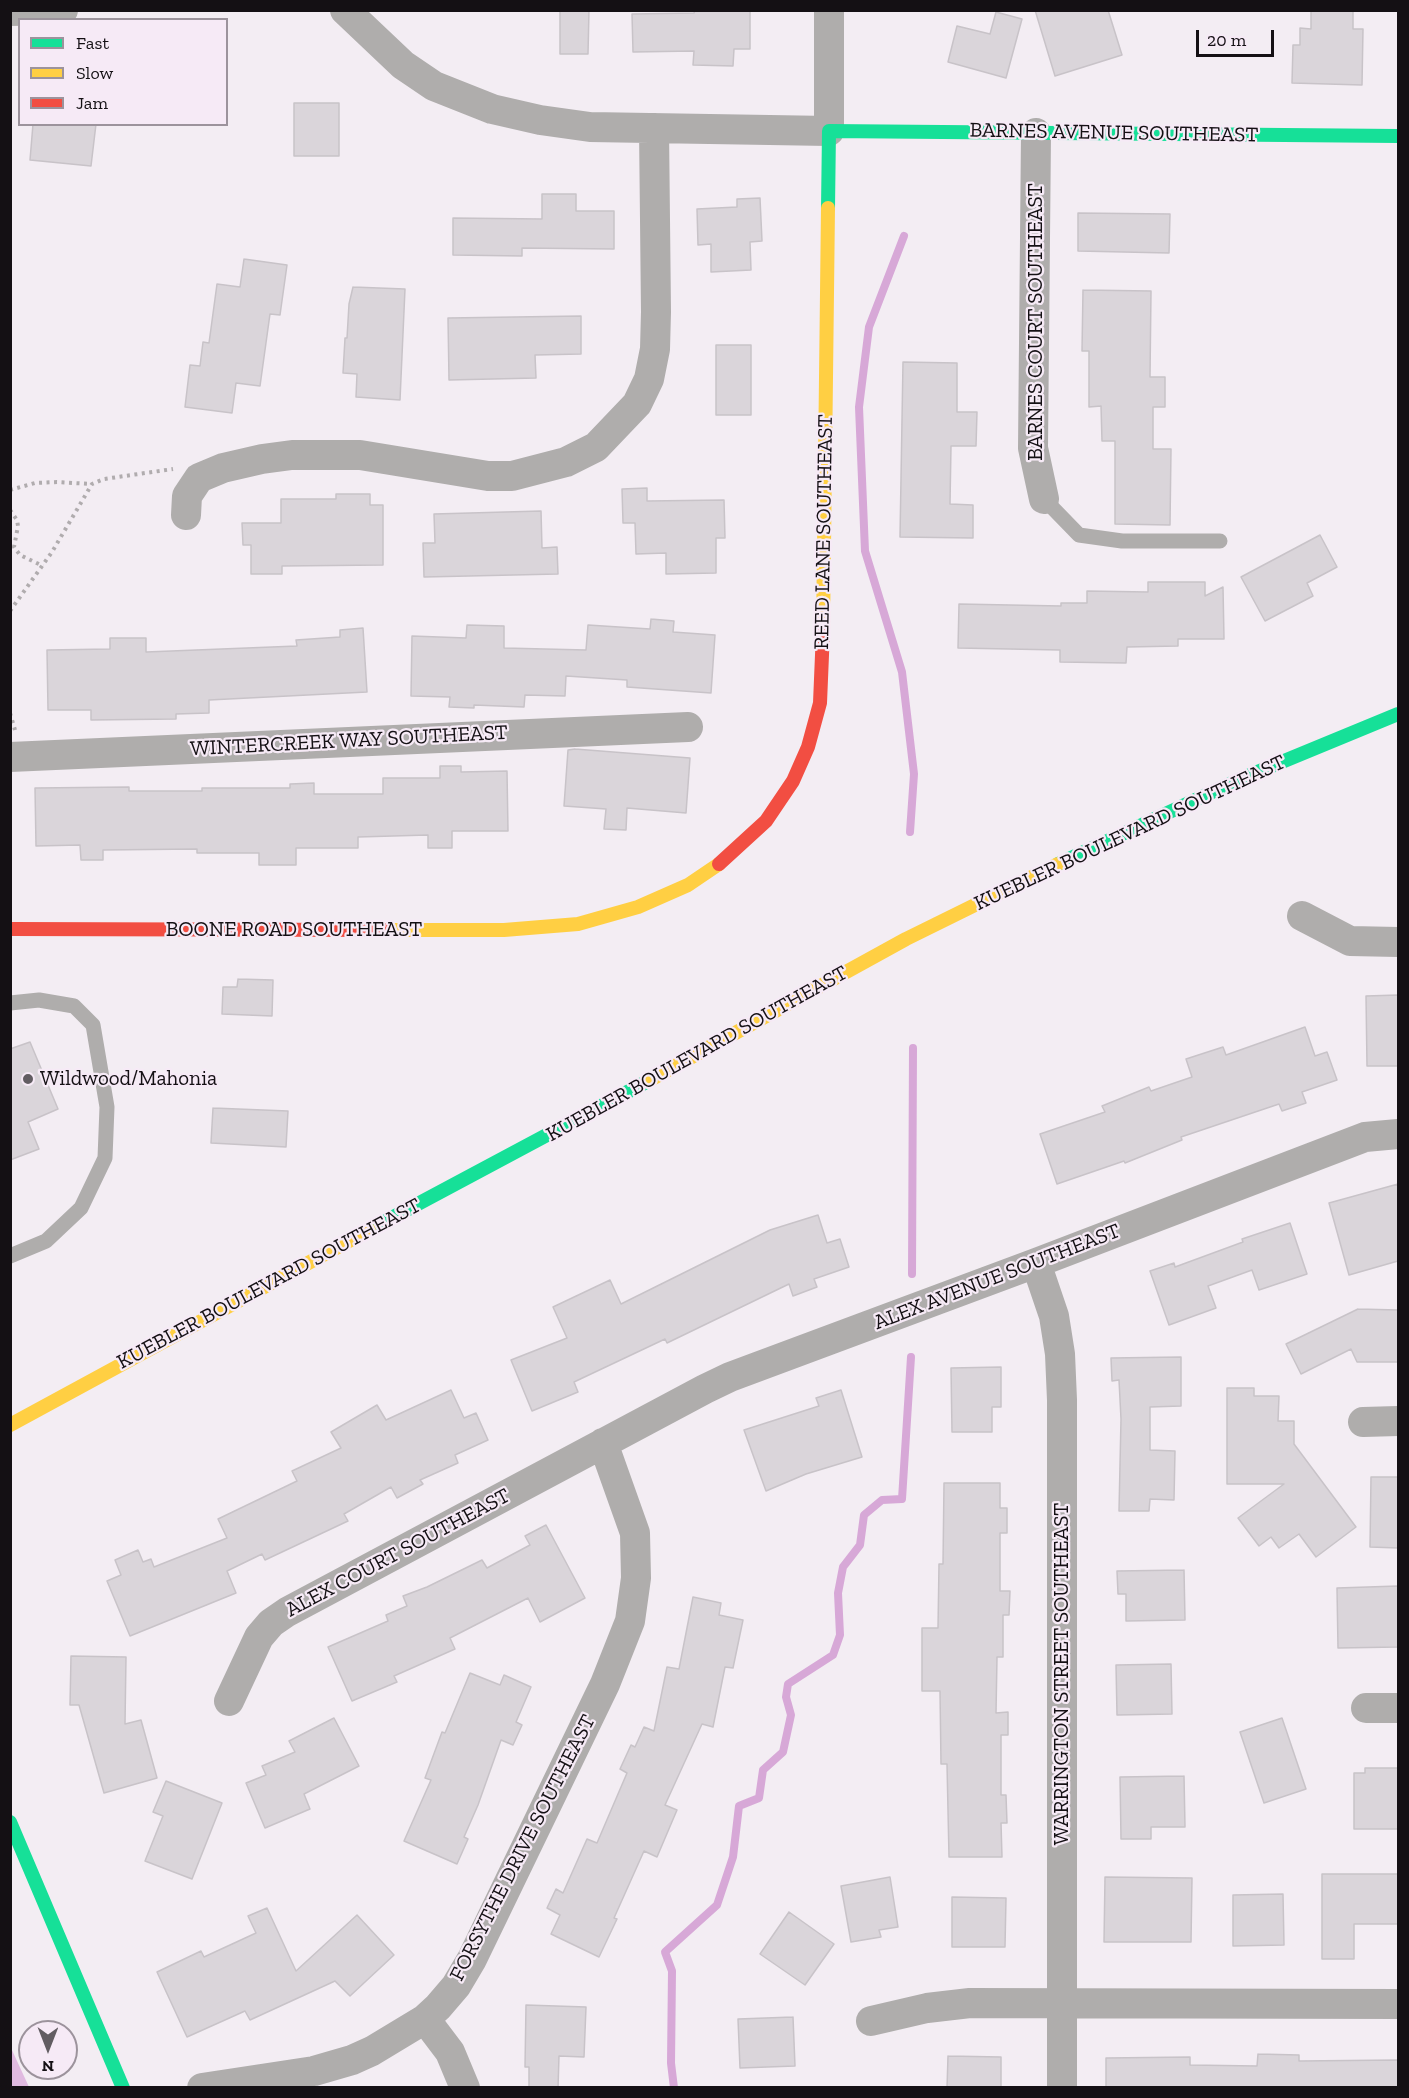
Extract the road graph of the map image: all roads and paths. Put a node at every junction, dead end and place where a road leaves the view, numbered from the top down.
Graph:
1 (63, 10) edge
2 (345, 10) edge
3 (829, 10) edge
4 (10, 11) edge
5 (654, 128) junction
6 (830, 131) junction
7 (1035, 132) junction
8 (1398, 136) edge
9 (210, 472) junction
10 (92, 484) junction
11 (10, 490) edge
12 (1044, 499) joint
13 (10, 510) edge
14 (186, 515) dead end
15 (1220, 541) dead end
16 (43, 566) junction
17 (10, 611) edge
18 (1398, 714) edge
19 (688, 727) dead end
20 (10, 757) edge
21 (1302, 916) dead end
22 (578, 924) joint
23 (10, 928) edge
24 (1398, 942) edge
25 (10, 1003) edge
26 (1398, 1134) edge
27 (10, 1256) edge
28 (1036, 1263) junction
29 (1398, 1421) edge
30 (1363, 1422) dead end
31 (10, 1425) edge
32 (603, 1443) junction
33 (229, 1701) dead end
34 (1366, 1708) dead end
35 (1398, 1708) edge
36 (10, 1822) edge
37 (1062, 2002) junction
38 (1398, 2004) edge
39 (425, 2019) junction
40 (871, 2021) dead end
41 (123, 2088) edge
42 (202, 2088) edge
43 (465, 2088) edge
44 (1062, 2088) edge

1 - 4 street
2 - 5 street
3 - 6 street, REED LANE SOUTHEAST
5 - 6 street
5 - 9 street
6 - 7 street, BARNES AVENUE SOUTHEAST
6 - 22 street, REED LANE SOUTHEAST
7 - 8 street, BARNES AVENUE SOUTHEAST
7 - 12 street, BARNES COURT SOUTHEAST
9 - 10 path
9 - 14 street
10 - 11 path
10 - 16 path
12 - 15 lane, BARNES COURT SOUTHEAST
13 - 16 path
16 - 17 path
18 - 31 street, KUEBLER BOULEVARD SOUTHEAST
19 - 20 street, WINTERCREEK WAY SOUTHEAST
21 - 24 street
22 - 23 street, BOONE ROAD SOUTHEAST
25 - 27 lane
26 - 28 street, ALEX AVENUE SOUTHEAST
28 - 32 street, ALEX AVENUE SOUTHEAST
28 - 37 street, WARRINGTON STREET SOUTHEAST
29 - 30 street
32 - 33 street, ALEX COURT SOUTHEAST
32 - 39 street, FORSYTHE DRIVE SOUTHEAST
34 - 35 street
36 - 41 street
37 - 38 street
37 - 40 street
37 - 44 street, WARRINGTON STREET SOUTHEAST
39 - 42 street, FORSYTHE DRIVE SOUTHEAST
39 - 43 street

